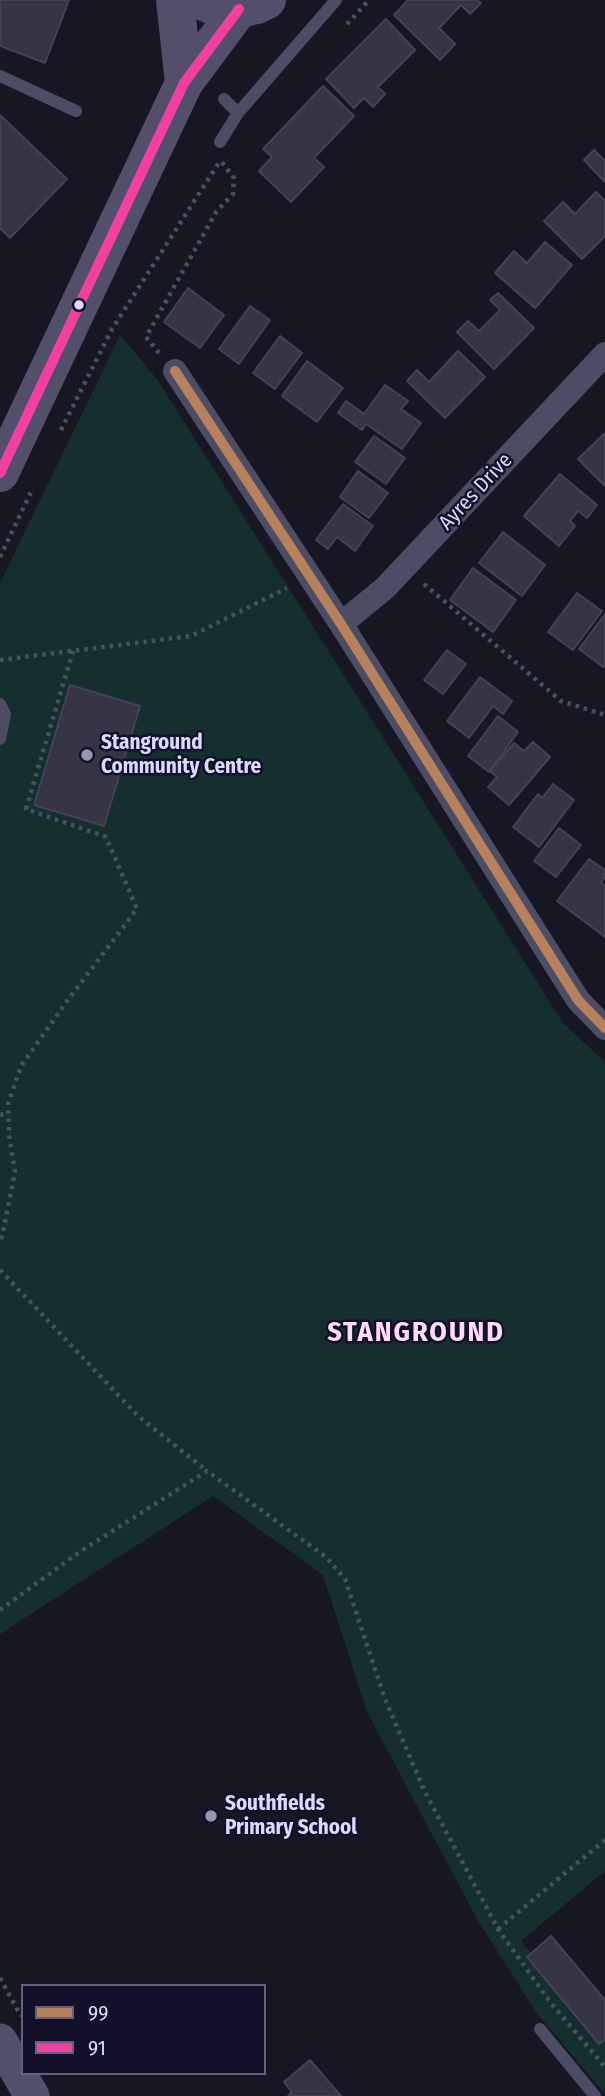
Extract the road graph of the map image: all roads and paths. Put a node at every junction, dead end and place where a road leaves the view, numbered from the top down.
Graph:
1 (175, 0) edge
2 (199, 0) edge
3 (336, 0) edge
4 (369, 0) edge
5 (253, 5) edge
6 (342, 29) dead end
7 (0, 76) edge
8 (184, 83) junction
9 (224, 99) dead end
10 (76, 111) dead end
11 (238, 113) junction
12 (219, 142) dead end
13 (227, 154) dead end
14 (221, 161) junction
15 (605, 354) edge
16 (175, 371) joint
17 (56, 441) dead end
18 (16, 481) edge
19 (0, 557) edge
20 (404, 568) junction
21 (308, 574) junction
22 (341, 624) junction
23 (74, 651) junction
24 (0, 660) edge
25 (0, 704) edge
26 (605, 715) edge
27 (0, 739) edge
28 (605, 1028) edge
29 (8, 1113) junction
30 (0, 1115) edge
31 (0, 1238) edge
32 (0, 1269) edge
33 (207, 1471) junction
34 (0, 1610) edge
35 (605, 1840) edge
36 (498, 1929) junction
37 (0, 1979) edge
38 (21, 2016) edge
39 (540, 2029) dead end
40 (0, 2041) edge
41 (605, 2067) edge
42 (32, 2096) edge
43 (595, 2096) edge

1 - 8 main road
2 - 5 main road
3 - 11 lane
4 - 6 path
5 - 8 main road
7 - 10 lane
8 - 18 main road
9 - 11 lane
11 - 12 lane
13 - 14 path
14 - 16 path
14 - 17 path
15 - 20 street, Ayres Drive
16 - 21 street
18 - 19 path
20 - 22 street, Ayres Drive
20 - 26 path
21 - 22 street
21 - 23 path
22 - 28 street
23 - 24 path
23 - 29 path
25 - 27 lane
29 - 30 path
29 - 31 path
32 - 33 path
33 - 34 path
33 - 36 path
35 - 36 path
36 - 41 path
37 - 38 path
39 - 43 lane
40 - 42 main road

